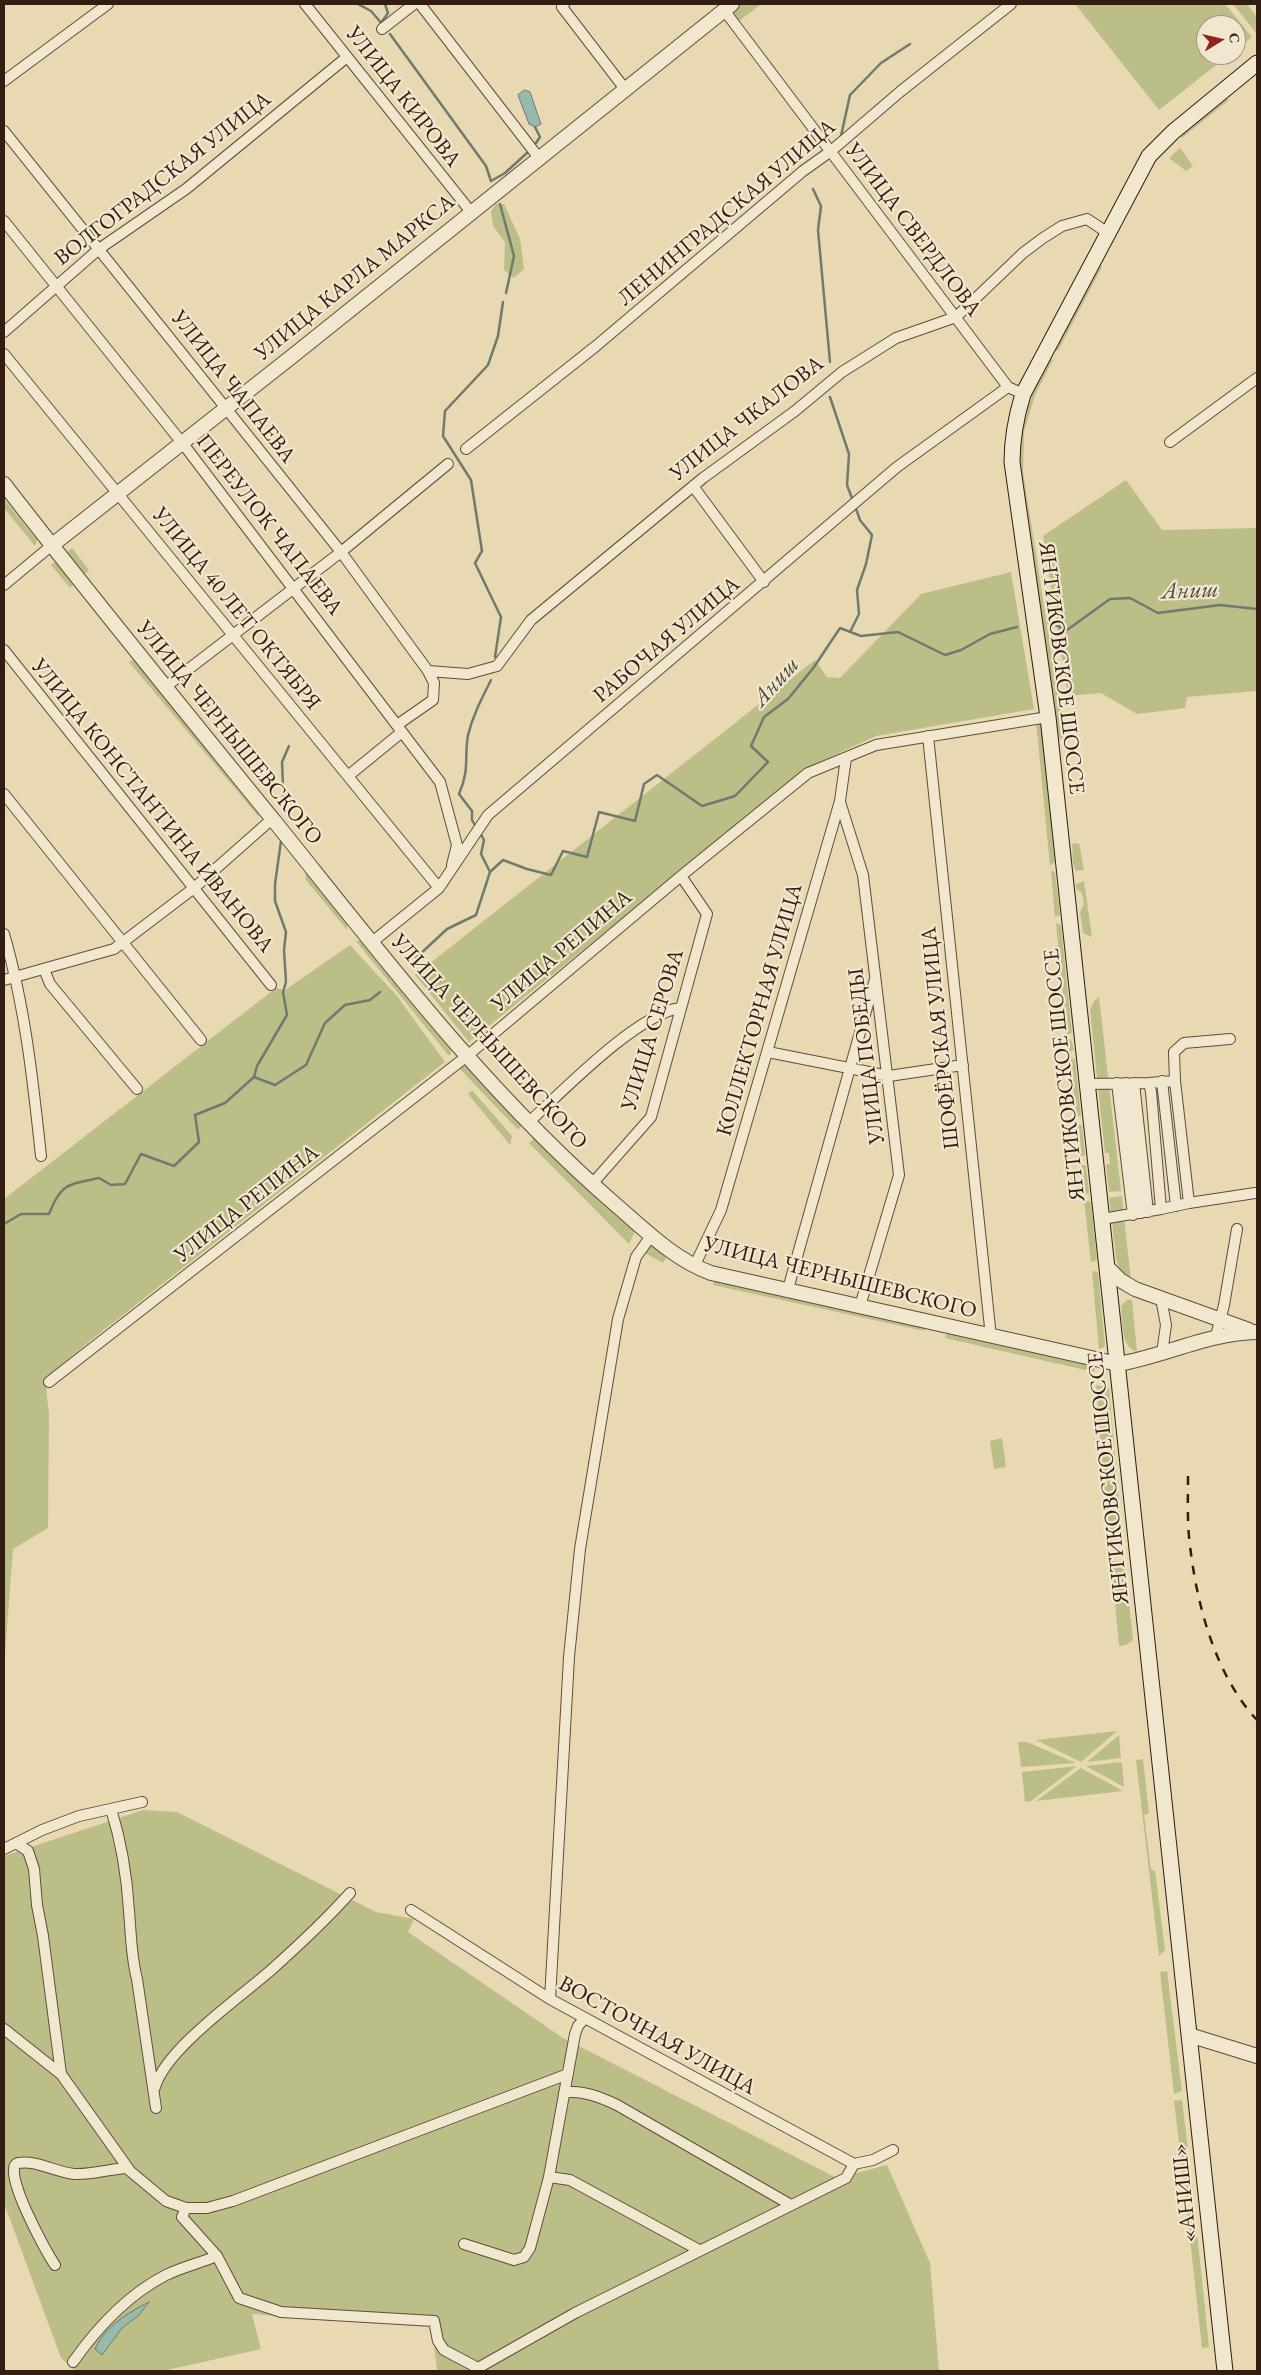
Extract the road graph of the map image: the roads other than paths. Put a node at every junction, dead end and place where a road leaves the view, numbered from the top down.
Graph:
1 (108, 4) edge
2 (305, 4) edge
3 (414, 4) edge
4 (420, 4) edge
5 (564, 4) edge
6 (1010, 4) edge
7 (728, 7) edge
8 (382, 29) dead end
9 (347, 57) junction
10 (1257, 63) edge
11 (4, 81) edge
12 (625, 89) junction
13 (4, 131) edge
14 (831, 151) junction
15 (539, 158) junction
16 (471, 212) junction
17 (4, 221) edge
18 (1108, 233) junction
19 (99, 249) junction
20 (56, 286) junction
21 (956, 317) junction
22 (4, 332) edge
23 (4, 354) edge
24 (1257, 378) edge
25 (1008, 387) junction
26 (1023, 394) junction
27 (224, 408) junction
28 (1170, 442) dead end
29 (182, 443) junction
30 (466, 449) dead end
31 (448, 464) dead end
32 (4, 484) edge
33 (693, 486) junction
34 (117, 494) junction
35 (51, 546) junction
36 (341, 552) junction
37 (764, 582) junction
38 (4, 585) edge
39 (294, 587) junction
40 (234, 634) junction
41 (4, 650) edge
42 (428, 672) junction
43 (164, 688) junction
44 (1048, 717) junction
45 (400, 729) junction
46 (928, 736) junction
47 (846, 758) junction
48 (348, 776) junction
49 (4, 794) edge
50 (840, 801) junction
51 (272, 819) junction
52 (449, 873) junction
53 (681, 876) junction
54 (194, 888) junction
55 (439, 888) junction
56 (4, 934) edge
57 (122, 942) junction
58 (371, 943) junction
59 (44, 969) junction
60 (877, 973) junction
61 (16, 977) junction
62 (4, 980) edge
63 (271, 985) dead end
64 (680, 1008) junction
65 (1230, 1039) dead end
66 (201, 1040) dead end
67 (768, 1052) junction
68 (467, 1056) junction
69 (963, 1064) junction
70 (850, 1069) junction
71 (889, 1076) junction
72 (1162, 1082) junction
73 (1088, 1084) junction
74 (137, 1089) dead end
75 (528, 1123) junction
76 (1182, 1143) junction
77 (1134, 1146) junction
78 (1153, 1155) junction
79 (41, 1156) dead end
80 (1159, 1181) junction
81 (592, 1184) junction
82 (1255, 1193) dead end
83 (1176, 1206) junction
84 (1102, 1219) junction
85 (1237, 1229) dead end
86 (652, 1236) junction
87 (694, 1267) junction
88 (1108, 1267) junction
89 (788, 1289) junction
90 (1135, 1289) junction
91 (1161, 1298) junction
92 (1111, 1300) junction
93 (860, 1306) junction
94 (1220, 1319) junction
95 (1257, 1332) edge
96 (991, 1336) junction
97 (1216, 1336) junction
98 (1162, 1353) junction
99 (1118, 1364) junction
100 (49, 1382) dead end
101 (142, 1802) dead end
102 (111, 1809) junction
103 (16, 1843) junction
104 (4, 1849) edge
105 (350, 1893) dead end
106 (411, 1910) dead end
107 (550, 1999) junction
108 (1187, 2010) joint
109 (585, 2018) junction
110 (4, 2028) edge
111 (1189, 2035) junction
112 (1257, 2056) edge
113 (568, 2074) junction
114 (62, 2075) junction
115 (154, 2091) junction
116 (564, 2093) junction
117 (156, 2108) dead end
118 (893, 2150) dead end
119 (854, 2164) junction
120 (128, 2168) junction
121 (549, 2177) junction
122 (4, 2178) edge
123 (791, 2205) junction
124 (186, 2208) junction
125 (15, 2213) dead end
126 (464, 2244) dead end
127 (699, 2250) junction
128 (217, 2256) junction
129 (56, 2265) dead end
130 (73, 2362) dead end
131 (1225, 2371) edge

1 - 11 street
2 - 9 street, УЛИЦА КИРОВА
3 - 8 street
4 - 15 street
5 - 12 street
6 - 14 street, ЛЕНИНГРАДСКАЯ УЛИЦА
7 - 12 street, УЛИЦА КАРЛА МАРКСА
7 - 14 street, УЛИЦА СВЕРДЛОВА
9 - 16 street, УЛИЦА КИРОВА
9 - 19 street, ВОЛГОГРАДСКАЯ УЛИЦА
10 - 18 main road, ЯНТИКОВСКОЕ ШОССЕ
12 - 15 street, УЛИЦА КАРЛА МАРКСА
13 - 19 street, УЛИЦА ЧАПАЕВА
14 - 21 street, УЛИЦА СВЕРДЛОВА
14 - 30 street, ЛЕНИНГРАДСКАЯ УЛИЦА
15 - 16 street, УЛИЦА КАРЛА МАРКСА
16 - 27 street, УЛИЦА КАРЛА МАРКСА
17 - 20 street, ПЕРЕУЛОК ЧАПАЕВА
18 - 21 street, УЛИЦА ЧКАЛОВА
18 - 26 main road, ЯНТИКОВСКОЕ ШОССЕ
19 - 20 street, ВОЛГОГРАДСКАЯ УЛИЦА
19 - 27 street, УЛИЦА ЧАПАЕВА
20 - 22 street, ВОЛГОГРАДСКАЯ УЛИЦА
20 - 29 street, ПЕРЕУЛОК ЧАПАЕВА
21 - 25 street, УЛИЦА СВЕРДЛОВА
21 - 33 street, УЛИЦА ЧКАЛОВА
23 - 34 street, УЛИЦА 40 ЛЕТ ОКТЯБРЯ
24 - 28 street
25 - 26 street, УЛИЦА СВЕРДЛОВА
25 - 37 street, РАБОЧАЯ УЛИЦА
26 - 44 main road, ЯНТИКОВСКОЕ ШОССЕ
27 - 29 street, УЛИЦА КАРЛА МАРКСА
27 - 36 street, УЛИЦА ЧАПАЕВА
29 - 34 street, УЛИЦА КАРЛА МАРКСА
29 - 39 street, ПЕРЕУЛОК ЧАПАЕВА
31 - 36 street
32 - 35 street, УЛИЦА ЧЕРНЫШЕВСКОГО
33 - 37 street
33 - 42 street, УЛИЦА ЧКАЛОВА
34 - 35 street, УЛИЦА КАРЛА МАРКСА
34 - 40 street, УЛИЦА 40 ЛЕТ ОКТЯБРЯ
35 - 38 street, УЛИЦА КАРЛА МАРКСА
35 - 43 street, УЛИЦА ЧЕРНЫШЕВСКОГО
36 - 39 street
36 - 42 street, УЛИЦА ЧАПАЕВА
37 - 52 street, РАБОЧАЯ УЛИЦА
39 - 40 street
39 - 45 street, ПЕРЕУЛОК ЧАПАЕВА
40 - 43 street
40 - 48 street, УЛИЦА 40 ЛЕТ ОКТЯБРЯ
41 - 54 street, УЛИЦА КОНСТАНТИНА ИВАНОВА
42 - 45 street
43 - 51 street, УЛИЦА ЧЕРНЫШЕВСКОГО
44 - 46 street, УЛИЦА РЕПИНА
44 - 73 main road, ЯНТИКОВСКОЕ ШОССЕ
45 - 48 street
45 - 52 street, ПЕРЕУЛОК ЧАПАЕВА
46 - 47 street, УЛИЦА РЕПИНА
46 - 69 street, ШОФЁРСКАЯ УЛИЦА
47 - 50 street, КОЛЛЕКТОРНАЯ УЛИЦА
47 - 53 street, УЛИЦА РЕПИНА
48 - 55 street, УЛИЦА 40 ЛЕТ ОКТЯБРЯ
49 - 57 street
50 - 60 street, УЛИЦА ПОБЕДЫ
50 - 67 street, КОЛЛЕКТОРНАЯ УЛИЦА
51 - 54 street
51 - 58 street, УЛИЦА ЧЕРНЫШЕВСКОГО
52 - 55 street, РАБОЧАЯ УЛИЦА
53 - 64 street, УЛИЦА СЕРОВА
53 - 68 street, УЛИЦА РЕПИНА
54 - 57 street
54 - 63 street, УЛИЦА КОНСТАНТИНА ИВАНОВА
55 - 58 street, РАБОЧАЯ УЛИЦА
56 - 61 street
57 - 59 street
57 - 66 street
58 - 68 street, УЛИЦА ЧЕРНЫШЕВСКОГО
59 - 61 street
59 - 74 street
60 - 70 street
60 - 71 street, УЛИЦА ПОБЕДЫ
61 - 62 street
61 - 79 street
64 - 75 street
64 - 81 street, УЛИЦА СЕРОВА
65 - 76 street
67 - 70 street
67 - 87 street, КОЛЛЕКТОРНАЯ УЛИЦА
68 - 75 street, УЛИЦА ЧЕРНЫШЕВСКОГО
68 - 100 street, УЛИЦА РЕПИНА
69 - 71 street
69 - 96 street, ШОФЁРСКАЯ УЛИЦА
70 - 71 street
70 - 89 street
71 - 93 street, УЛИЦА ПОБЕДЫ
72 - 76 street
72 - 77 street
72 - 83 street
73 - 77 street
73 - 84 main road, ЯНТИКОВСКОЕ ШОССЕ
75 - 81 street, УЛИЦА ЧЕРНЫШЕВСКОГО
76 - 77 street
76 - 77 street
76 - 77 street
76 - 77 street
76 - 77 street
76 - 77 street
76 - 77 street
76 - 77 street
76 - 77 street
76 - 77 street
76 - 78 street
76 - 80 street
76 - 80 street
76 - 82 street
76 - 83 street
77 - 77 street
77 - 78 street
77 - 78 street
77 - 78 street
77 - 78 street
77 - 80 street
77 - 80 street
77 - 80 street
77 - 83 street
77 - 84 street
78 - 80 street
81 - 86 street, УЛИЦА ЧЕРНЫШЕВСКОГО
84 - 88 main road, ЯНТИКОВСКОЕ ШОССЕ
85 - 94 street
86 - 87 street, УЛИЦА ЧЕРНЫШЕВСКОГО
86 - 107 street
87 - 89 street, УЛИЦА ЧЕРНЫШЕВСКОГО
88 - 90 street
88 - 92 main road, ЯНТИКОВСКОЕ ШОССЕ
89 - 93 street, УЛИЦА ЧЕРНЫШЕВСКОГО
90 - 91 street
90 - 92 street
91 - 94 street
91 - 98 street
92 - 99 main road, ЯНТИКОВСКОЕ ШОССЕ
93 - 96 street, УЛИЦА ЧЕРНЫШЕВСКОГО
94 - 95 street
94 - 97 street
95 - 97 street
96 - 99 street, УЛИЦА ЧЕРНЫШЕВСКОГО
97 - 98 street
98 - 99 street
99 - 108 main road, ЯНТИКОВСКОЕ ШОССЕ
101 - 102 street
102 - 103 street
102 - 115 street
103 - 104 street
103 - 114 street
105 - 115 street
106 - 107 street, ВОСТОЧНАЯ УЛИЦА
107 - 109 street, ВОСТОЧНАЯ УЛИЦА
108 - 111 main road, «АНИШ»
109 - 113 street
109 - 119 street, ВОСТОЧНАЯ УЛИЦА
110 - 114 street
111 - 112 street
111 - 131 main road, «АНИШ»
113 - 116 street
113 - 124 street
114 - 120 street
115 - 117 street
116 - 121 street
116 - 123 street
118 - 119 street
119 - 123 street
120 - 122 street
120 - 124 street
121 - 126 street
121 - 127 street
123 - 127 street
124 - 128 street
125 - 129 street
127 - 128 street
128 - 130 street

